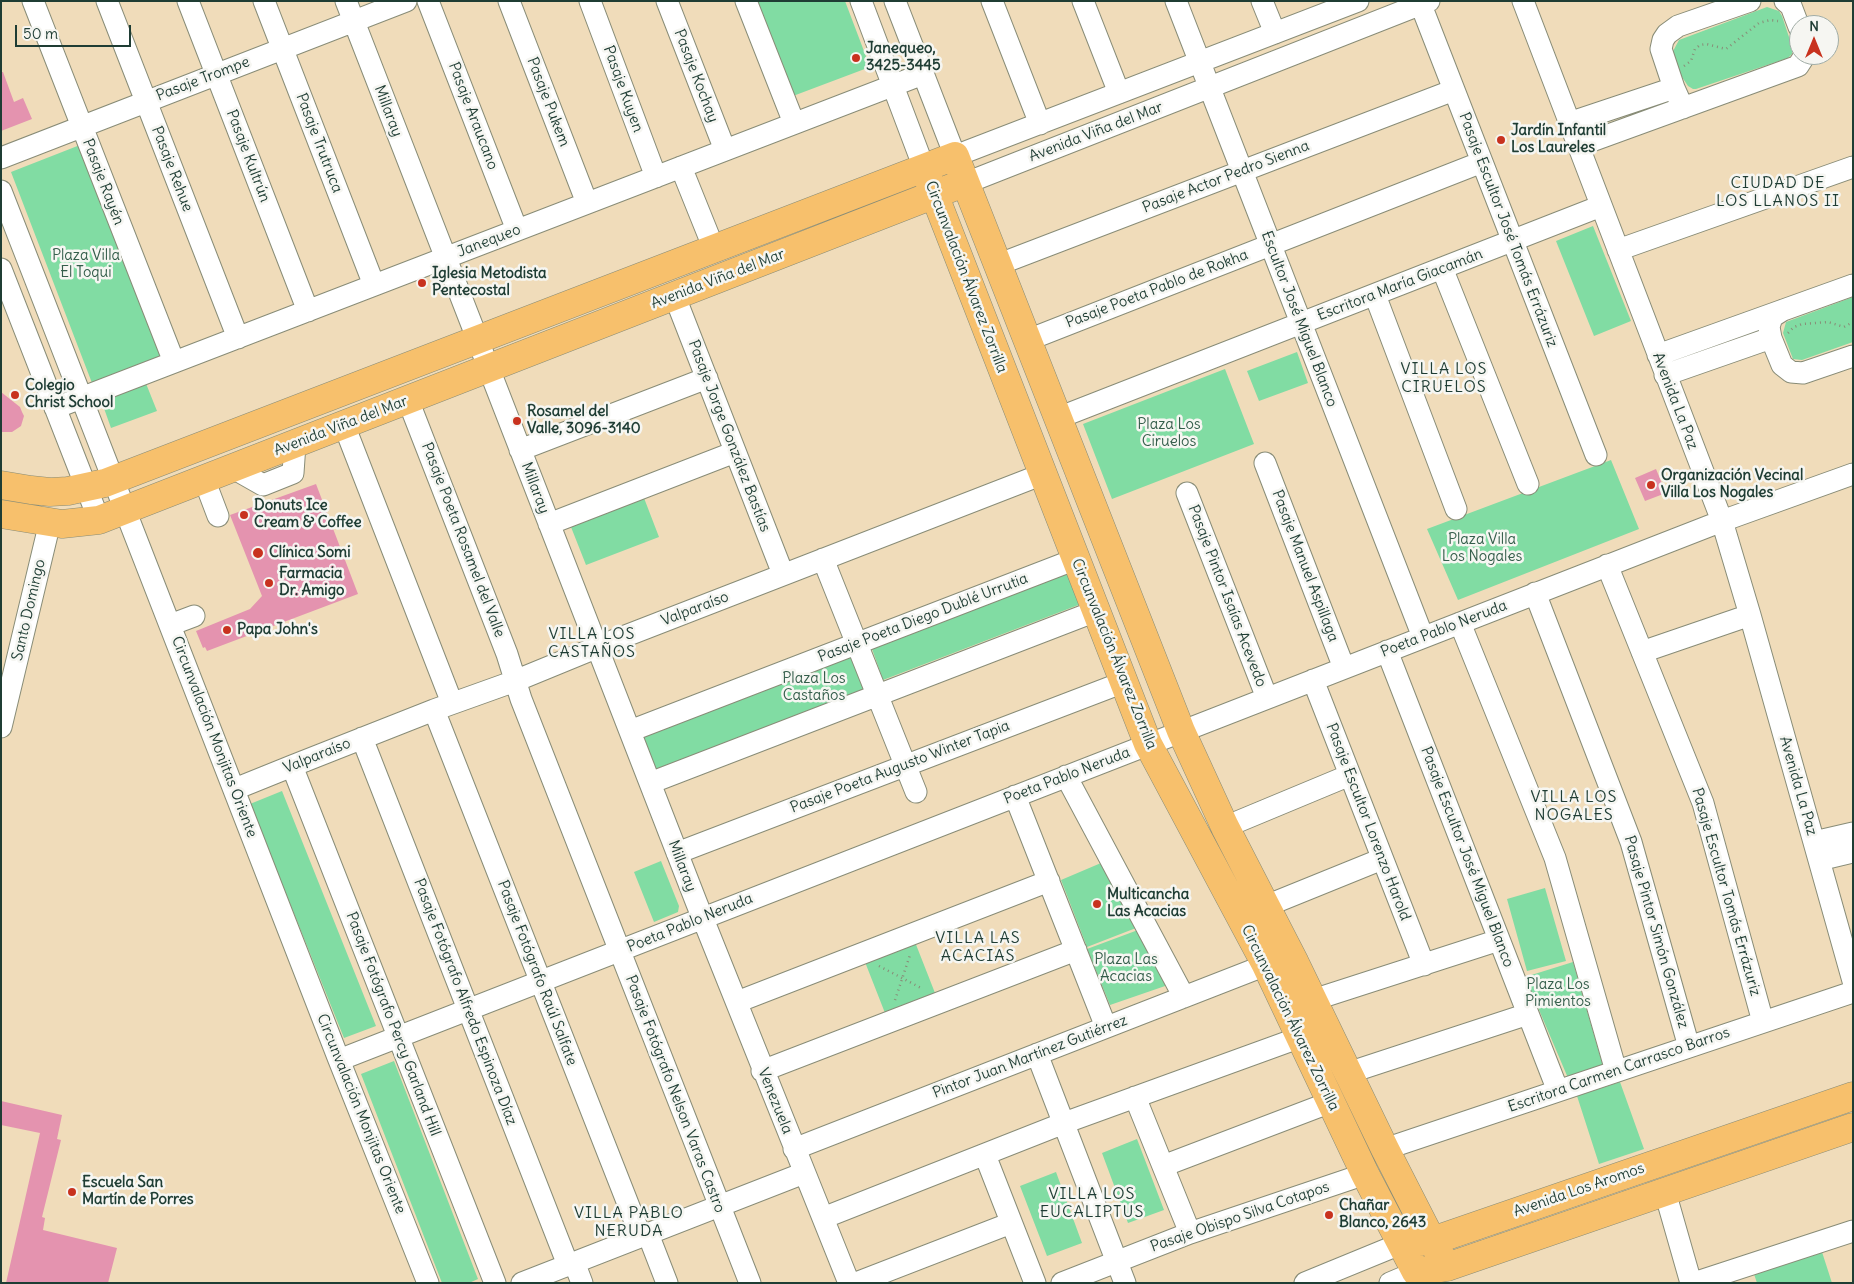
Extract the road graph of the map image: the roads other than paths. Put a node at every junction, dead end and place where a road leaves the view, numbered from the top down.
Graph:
1 (33, 1) edge
2 (107, 1) edge
3 (188, 1) edge
4 (264, 1) edge
5 (346, 1) edge
6 (406, 1) edge
7 (428, 1) edge
8 (509, 1) edge
9 (590, 1) edge
10 (667, 1) edge
11 (746, 1) edge
12 (861, 1) edge
13 (895, 1) edge
14 (992, 1) edge
15 (1083, 1) edge
16 (1176, 1) edge
17 (1262, 1) edge
18 (1523, 1) edge
19 (1750, 1) edge
20 (1785, 1) edge
21 (1351, 2) edge
22 (1425, 3) edge
23 (1791, 15) edge
24 (354, 21) junction
25 (1275, 33) junction
26 (283, 49) junction
27 (1199, 62) junction
28 (1799, 65) edge
29 (216, 74) junction
30 (923, 74) junction
31 (1672, 81) junction
32 (892, 86) junction
33 (1209, 88) junction
34 (1454, 90) junction
35 (1118, 93) junction
36 (146, 102) junction
37 (1683, 108) junction
38 (794, 123) junction
39 (1569, 123) junction
40 (1040, 124) junction
41 (82, 126) junction
42 (1578, 146) junction
43 (725, 150) junction
44 (955, 156) junction
45 (1, 158) edge
46 (1482, 162) junction
47 (681, 167) junction
48 (1853, 167) edge
49 (924, 168) junction
50 (1242, 171) junction
51 (656, 177) junction
52 (966, 183) junction
53 (1, 191) edge
54 (935, 195) junction
55 (587, 203) junction
56 (1601, 206) junction
57 (517, 230) junction
58 (1513, 241) junction
59 (1270, 245) junction
60 (714, 249) junction
61 (1618, 250) junction
62 (445, 258) junction
63 (997, 265) junction
64 (1442, 268) junction
65 (1, 269) edge
66 (1853, 284) edge
67 (374, 285) junction
68 (1375, 295) junction
69 (675, 296) junction
70 (1784, 309) junction
71 (308, 311) junction
72 (1301, 324) junction
73 (238, 338) junction
74 (477, 340) junction
75 (1028, 340) junction
76 (1772, 341) junction
77 (1658, 355) junction
78 (1853, 356) edge
79 (174, 362) junction
80 (489, 369) junction
81 (1666, 375) junction
82 (707, 378) junction
83 (82, 398) junction
84 (408, 400) junction
85 (55, 408) junction
86 (1058, 418) junction
87 (344, 425) junction
88 (520, 450) junction
89 (736, 452) junction
90 (1596, 455) dead end
91 (1265, 463) dead end
92 (1043, 474) junction
93 (1853, 474) edge
94 (204, 479) junction
95 (114, 480) junction
96 (1528, 484) dead end
97 (1, 485) edge
98 (86, 488) junction
99 (1187, 493) dead end
100 (125, 509) junction
101 (1456, 509) dead end
102 (1, 514) edge
103 (218, 516) dead end
104 (99, 520) junction
105 (1722, 521) junction
106 (50, 522) junction
107 (549, 524) junction
108 (824, 559) junction
109 (1076, 559) junction
110 (1607, 566) junction
111 (783, 574) junction
112 (1535, 594) junction
113 (1096, 611) junction
114 (1750, 615) junction
115 (194, 616) dead end
116 (1460, 623) junction
117 (170, 625) junction
118 (1423, 637) junction
119 (857, 644) junction
120 (597, 647) junction
121 (1387, 651) junction
122 (1642, 652) junction
123 (1344, 668) junction
124 (1313, 680) junction
125 (515, 681) junction
126 (1124, 682) junction
127 (878, 695) junction
128 (1266, 698) junction
129 (443, 707) junction
130 (1, 727) edge
131 (630, 731) junction
132 (1181, 731) junction
133 (362, 738) junction
134 (1148, 744) junction
135 (292, 766) junction
136 (906, 766) junction
137 (1350, 775) junction
138 (1066, 776) junction
139 (650, 783) junction
140 (235, 789) junction
141 (916, 792) dead end
142 (1015, 796) junction
143 (1225, 827) junction
144 (1853, 833) edge
145 (1817, 851) junction
146 (1853, 852) edge
147 (677, 854) junction
148 (1382, 859) junction
149 (1049, 881) junction
150 (1266, 906) junction
151 (703, 919) junction
152 (1499, 940) junction
153 (1076, 950) junction
154 (620, 951) junction
155 (1266, 965) junction
156 (1424, 965) junction
157 (1853, 981) edge
158 (541, 982) junction
159 (1853, 992) edge
160 (1184, 996) junction
161 (1313, 1000) junction
162 (737, 1002) junction
163 (468, 1010) junction
164 (1528, 1014) junction
165 (1763, 1022) junction
166 (1106, 1027) junction
167 (398, 1037) junction
168 (1301, 1037) junction
169 (1689, 1047) junction
170 (1037, 1054) junction
171 (339, 1060) junction
172 (762, 1071) junction
173 (1616, 1071) junction
174 (1348, 1073) junction
175 (1558, 1091) junction
176 (1853, 1096) edge
177 (1135, 1098) junction
178 (1331, 1102) junction
179 (1064, 1123) junction
180 (1853, 1127) edge
181 (794, 1149) junction
182 (1385, 1149) junction
183 (985, 1155) junction
184 (1163, 1166) junction
185 (804, 1173) junction
186 (1365, 1174) junction
187 (1665, 1192) junction
188 (720, 1206) junction
189 (823, 1218) junction
190 (1011, 1223) junction
191 (1853, 1231) edge
192 (1190, 1233) junction
193 (644, 1235) junction
194 (1432, 1241) junction
195 (1400, 1244) junction
196 (1116, 1261) junction
197 (571, 1264) junction
198 (1451, 1275) edge
199 (1418, 1277) edge
200 (428, 1283) edge
201 (495, 1283) edge
202 (522, 1283) edge
203 (582, 1283) edge
204 (667, 1283) edge
205 (750, 1283) edge
206 (849, 1283) edge
207 (856, 1283) edge
208 (1035, 1283) edge
209 (1062, 1283) edge
210 (1125, 1283) edge
211 (1305, 1283) edge
212 (1390, 1283) edge
213 (1692, 1283) edge

1 - 41 street, Pasaje Rayén
2 - 36 street, Pasaje Rehue
3 - 29 street, Pasaje Kultrún
4 - 26 street, Pasaje Trutruca
5 - 24 street, Millaray
6 - 24 street, Pasaje Trompe
7 - 57 street, Pasaje Araucano
8 - 55 street, Pasaje Pukem
9 - 51 street, Pasaje Kuyen
10 - 43 street, Pasaje Kochay
11 - 38 street
12 - 32 street, Circunvalación Álvarez Zorrilla
13 - 30 street, Circunvalación Álvarez Zorrilla
14 - 40 street
15 - 35 street
16 - 27 street, Escultor José Miguel Blanco
17 - 25 street
18 - 39 street, Avenida La Paz
19 - 31 street
20 - 23 street
21 - 25 street, Avenida Viña del Mar
22 - 33 street, Avenida Viña del Mar
22 - 34 street, Pasaje Escultor José Tomás Errázuriz
24 - 26 street, Pasaje Trompe
24 - 62 street, Millaray
25 - 27 street, Avenida Viña del Mar
26 - 29 street, Pasaje Trompe
26 - 67 street, Pasaje Trutruca
27 - 33 street, Escultor José Miguel Blanco
27 - 35 street, Avenida Viña del Mar
28 - 37 street
29 - 36 street, Pasaje Trompe
29 - 71 street, Pasaje Kultrún
30 - 32 street, Janequeo
30 - 44 street, Circunvalación Álvarez Zorrilla
31 - 37 street
31 - 39 street
32 - 38 street, Janequeo
32 - 49 street, Circunvalación Álvarez Zorrilla
33 - 50 street, Escultor José Miguel Blanco
33 - 52 street, Avenida Viña del Mar
34 - 46 street, Pasaje Escultor José Tomás Errázuriz
34 - 50 street, Pasaje Actor Pedro Sienna
35 - 40 street, Avenida Viña del Mar
36 - 41 street, Pasaje Trompe
36 - 73 street, Pasaje Rehue
37 - 42 street
38 - 43 street, Janequeo
39 - 42 street, Avenida La Paz
40 - 44 street, Avenida Viña del Mar
41 - 45 street, Pasaje Trompe
41 - 79 street, Pasaje Rayén
42 - 56 street, Avenida La Paz
43 - 47 street, Janequeo
44 - 49 main road, Avenida Viña del Mar
44 - 52 main road, Circunvalación Álvarez Zorrilla
46 - 58 street, Pasaje Escultor José Tomás Errázuriz
46 - 59 street, Pasaje Poeta Pablo de Rokha
47 - 51 street, Janequeo
47 - 60 street
48 - 61 street
49 - 54 main road, Circunvalación Álvarez Zorrilla
49 - 60 main road, Avenida Viña del Mar
50 - 59 street, Escultor José Miguel Blanco
50 - 63 street, Pasaje Actor Pedro Sienna
51 - 55 street, Janequeo
52 - 54 main road, Avenida Viña del Mar
52 - 63 main road, Circunvalación Álvarez Zorrilla
53 - 83 street, Circunvalación Monjitas Oriente
54 - 69 main road, Avenida Viña del Mar
54 - 92 main road, Circunvalación Álvarez Zorrilla
55 - 57 street, Janequeo
56 - 58 street, Escritora María Giacamán
56 - 61 street, Avenida La Paz
57 - 62 street, Janequeo
58 - 64 street, Escritora María Giacamán
58 - 90 street, Pasaje Escultor José Tomás Errázuriz
59 - 72 street, Escultor José Miguel Blanco
59 - 75 street, Pasaje Poeta Pablo de Rokha
60 - 74 main road, Avenida Viña del Mar
61 - 77 street, Avenida La Paz
62 - 67 street, Janequeo
62 - 74 street, Millaray
63 - 75 main road, Circunvalación Álvarez Zorrilla
64 - 68 street, Escritora María Giacamán
64 - 96 street
65 - 85 street
66 - 70 street
67 - 71 street, Janequeo
68 - 72 street, Escritora María Giacamán
68 - 101 street
69 - 80 main road, Avenida Viña del Mar
69 - 82 street, Pasaje Jorge González Bastías
70 - 76 street
70 - 77 street
71 - 73 street, Janequeo
72 - 86 street, Escritora María Giacamán
72 - 118 street, Escultor José Miguel Blanco
73 - 79 street, Janequeo
74 - 80 street, Millaray
74 - 95 main road, Avenida Viña del Mar
75 - 86 main road, Circunvalación Álvarez Zorrilla
76 - 78 street
76 - 81 street
77 - 81 street, Avenida La Paz
79 - 83 street, Janequeo
80 - 84 main road, Avenida Viña del Mar
80 - 88 street, Millaray
81 - 105 street, Avenida La Paz
82 - 88 street
82 - 89 street, Pasaje Jorge González Bastías
83 - 85 street, Janequeo
83 - 95 street, Circunvalación Monjitas Oriente
84 - 87 main road, Avenida Viña del Mar
84 - 125 street, Pasaje Poeta Rosamel del Valle
85 - 98 street
86 - 132 main road, Circunvalación Álvarez Zorrilla
87 - 94 main road, Avenida Viña del Mar
87 - 129 street, Pasaje Fotógrafo Raúl Salfate
88 - 107 street, Millaray
89 - 107 street
89 - 111 street, Pasaje Jorge González Bastías
91 - 123 street, Pasaje Manuel Aspillaga
92 - 108 street, Valparaíso
92 - 109 main road, Circunvalación Álvarez Zorrilla
93 - 105 street, Poeta Pablo Neruda
94 - 100 main road, Avenida Viña del Mar
94 - 103 street
95 - 98 main road, Avenida Viña del Mar
95 - 100 street, Circunvalación Monjitas Oriente
97 - 98 main road, Avenida Viña del Mar
98 - 104 street
99 - 128 street, Pasaje Pintor Isaías Acevedo
100 - 104 main road, Avenida Viña del Mar
100 - 117 street, Circunvalación Monjitas Oriente
102 - 106 main road, Avenida Viña del Mar
104 - 106 main road, Avenida Viña del Mar
105 - 110 street, Poeta Pablo Neruda
105 - 114 street, Avenida La Paz
106 - 130 street, Santo Domingo
107 - 120 street, Millaray
108 - 111 street, Valparaíso
108 - 119 street
109 - 113 main road, Circunvalación Álvarez Zorrilla
109 - 119 street, Pasaje Poeta Diego Dublé Urrutia
110 - 112 street, Poeta Pablo Neruda
110 - 122 street, Pasaje Escultor Tomás Errázuriz
111 - 120 street, Valparaíso
112 - 116 street, Poeta Pablo Neruda
112 - 169 street, Pasaje Pintor Simón González
113 - 126 main road, Circunvalación Álvarez Zorrilla
113 - 127 street
114 - 122 street
114 - 145 street, Avenida La Paz
115 - 117 street
116 - 118 street, Poeta Pablo Neruda
116 - 173 street
117 - 140 street, Circunvalación Monjitas Oriente
118 - 121 street, Poeta Pablo Neruda
119 - 127 street
119 - 131 street, Pasaje Poeta Diego Dublé Urrutia
120 - 125 street, Valparaíso
120 - 131 street, Millaray
121 - 123 street, Poeta Pablo Neruda
121 - 152 street, Pasaje Escultor José Miguel Blanco
122 - 165 street, Pasaje Escultor Tomás Errázuriz
123 - 124 street, Poeta Pablo Neruda
124 - 128 street, Poeta Pablo Neruda
124 - 137 street, Pasaje Escultor Lorenzo Harold
125 - 129 street, Valparaíso
125 - 154 street, Pasaje Fotógrafo Nelson Varas Castro
126 - 134 main road, Circunvalación Álvarez Zorrilla
126 - 136 street, Pasaje Poeta Augusto Winter Tapia
127 - 136 street
127 - 139 street
128 - 132 street, Poeta Pablo Neruda
129 - 133 street, Valparaíso
129 - 158 street, Pasaje Fotógrafo Raúl Salfate
131 - 139 street, Millaray
132 - 134 street, Poeta Pablo Neruda
132 - 143 main road, Circunvalación Álvarez Zorrilla
133 - 135 street, Valparaíso
133 - 163 street, Pasaje Fotógrafo Alfredo Espinoza Díaz
134 - 138 street, Poeta Pablo Neruda
134 - 155 main road, Circunvalación Álvarez Zorrilla
135 - 140 street, Valparaíso
135 - 167 street, Pasaje Fotógrafo Percy Garland Hill
136 - 141 street
136 - 147 street, Pasaje Poeta Augusto Winter Tapia
137 - 143 street
137 - 148 street, Pasaje Escultor Lorenzo Harold
138 - 142 street, Poeta Pablo Neruda
138 - 160 street
139 - 147 street, Millaray
140 - 171 street, Circunvalación Monjitas Oriente
142 - 149 street
142 - 151 street, Poeta Pablo Neruda
143 - 150 main road, Circunvalación Álvarez Zorrilla
144 - 145 street
145 - 146 street
145 - 157 street, Avenida La Paz
147 - 151 street, Millaray
148 - 150 street
148 - 156 street, Pasaje Escultor Lorenzo Harold
149 - 153 street
149 - 162 street
150 - 161 main road, Circunvalación Álvarez Zorrilla
151 - 154 street, Poeta Pablo Neruda
151 - 162 street, Venezuela
152 - 156 street
152 - 164 street, Pasaje Escultor José Miguel Blanco
153 - 166 street
153 - 172 street
154 - 158 street, Poeta Pablo Neruda
154 - 188 street, Pasaje Fotógrafo Nelson Varas Castro
155 - 160 street, Pintor Juan Martínez Gutiérrez
155 - 168 main road, Circunvalación Álvarez Zorrilla
156 - 161 street
158 - 163 street, Poeta Pablo Neruda
158 - 193 street, Pasaje Fotógrafo Raúl Salfate
159 - 165 street, Escritora Carmen Carrasco Barros
160 - 166 street, Pintor Juan Martínez Gutiérrez
161 - 174 main road, Circunvalación Álvarez Zorrilla
162 - 172 street, Venezuela
163 - 167 street, Poeta Pablo Neruda
163 - 197 street, Pasaje Fotógrafo Alfredo Espinoza Díaz
164 - 174 street
164 - 175 street, Pasaje Escultor José Miguel Blanco
165 - 169 street, Escritora Carmen Carrasco Barros
166 - 170 street, Pintor Juan Martínez Gutiérrez
167 - 171 street, Poeta Pablo Neruda
167 - 201 street, Pasaje Fotógrafo Percy Garland Hill
168 - 177 street
168 - 178 main road, Circunvalación Álvarez Zorrilla
169 - 173 street, Escritora Carmen Carrasco Barros
170 - 179 street
170 - 181 street, Pintor Juan Martínez Gutiérrez
171 - 200 street, Circunvalación Monjitas Oriente
172 - 181 street, Venezuela
173 - 175 street, Escritora Carmen Carrasco Barros
174 - 182 main road, Circunvalación Álvarez Zorrilla
175 - 182 street, Escritora Carmen Carrasco Barros
176 - 194 main road, Avenida Los Aromos
177 - 179 street
177 - 184 street
178 - 184 street
178 - 186 main road, Circunvalación Álvarez Zorrilla
179 - 183 street
179 - 196 street
180 - 187 main road, Avenida Los Aromos
181 - 185 street, Venezuela
182 - 194 main road, Circunvalación Álvarez Zorrilla
183 - 189 street
183 - 190 street
184 - 192 street
185 - 188 street
185 - 189 street, Venezuela
186 - 192 street, Pasaje Obispo Silva Cotapos
186 - 195 main road, Circunvalación Álvarez Zorrilla
187 - 198 main road, Avenida Los Aromos
187 - 213 street
188 - 193 street
188 - 205 street, Pasaje Fotógrafo Nelson Varas Castro
189 - 206 street, Venezuela
190 - 207 street
190 - 208 street
191 - 213 street
192 - 196 street, Pasaje Obispo Silva Cotapos
193 - 197 street
193 - 204 street, Pasaje Fotógrafo Raúl Salfate
194 - 195 main road, Avenida Los Aromos
194 - 198 main road, Circunvalación Álvarez Zorrilla
195 - 199 main road, Circunvalación Álvarez Zorrilla
195 - 211 street, Avenida Los Aromos
196 - 209 street, Pasaje Obispo Silva Cotapos
196 - 210 street
197 - 202 street
197 - 203 street, Pasaje Fotógrafo Alfredo Espinoza Díaz
198 - 199 main road, Avenida Los Aromos
199 - 212 street, Avenida Los Aromos

